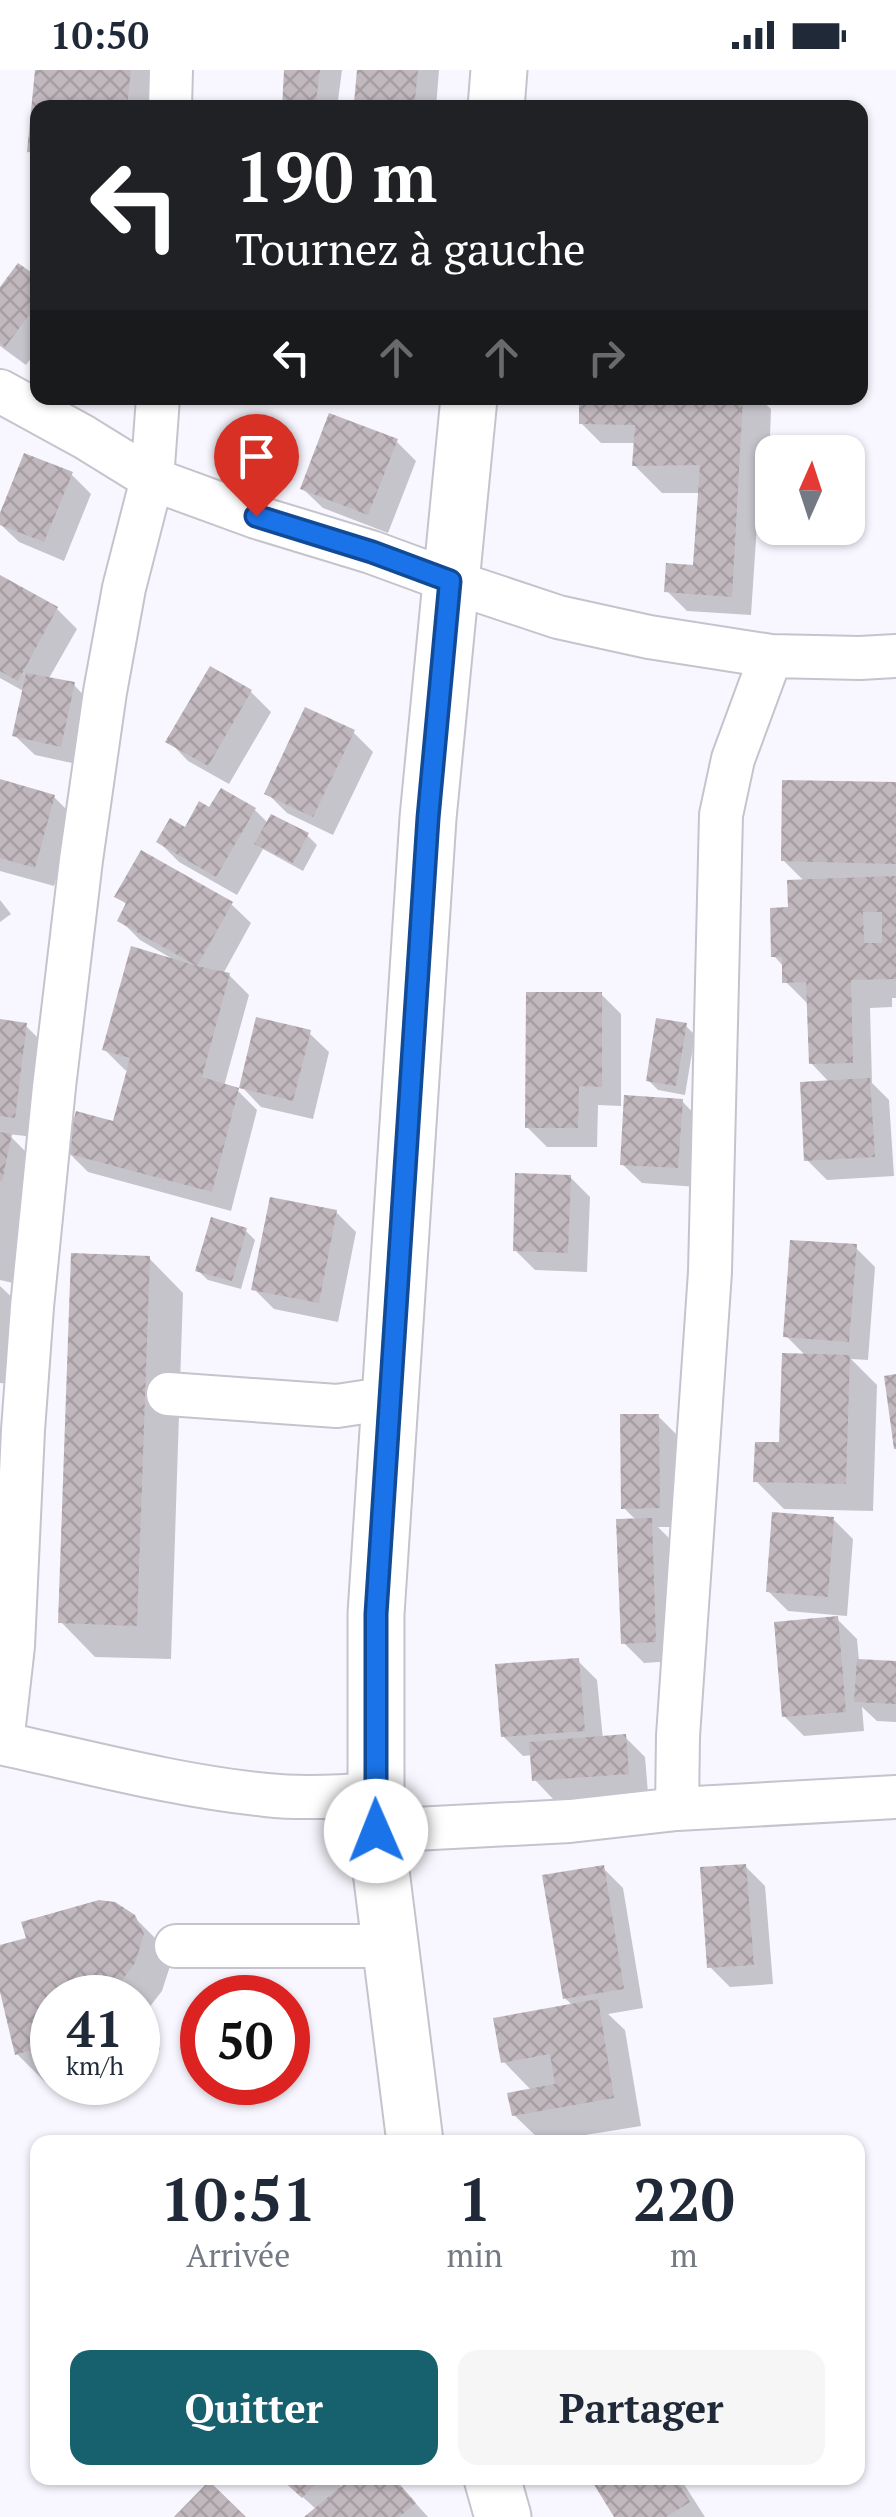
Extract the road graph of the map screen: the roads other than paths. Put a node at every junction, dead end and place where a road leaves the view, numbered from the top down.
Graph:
1 (171, 70) edge
2 (499, 70) edge
3 (170, 100) edge
4 (497, 100) edge
5 (0, 392) edge
6 (157, 405) edge
7 (468, 405) edge
8 (152, 478) junction
9 (450, 581) junction
10 (771, 656) junction
11 (896, 656) edge
12 (168, 1394) dead end
13 (390, 1398) junction
14 (1, 1743) edge
15 (896, 1797) edge
16 (677, 1810) junction
17 (375, 1813) junction
18 (176, 1946) dead end
19 (388, 1946) junction
20 (413, 2135) edge
21 (494, 2485) edge
22 (503, 2517) edge

1 - 3 street
2 - 4 main road
5 - 8 street
6 - 8 street
7 - 9 main road
8 - 9 street
8 - 14 street
9 - 10 street
9 - 13 main road
10 - 11 street
10 - 16 street
12 - 13 street
13 - 17 main road
14 - 17 street
15 - 16 street
16 - 17 street
17 - 19 main road
18 - 19 street
19 - 20 main road
21 - 22 main road

